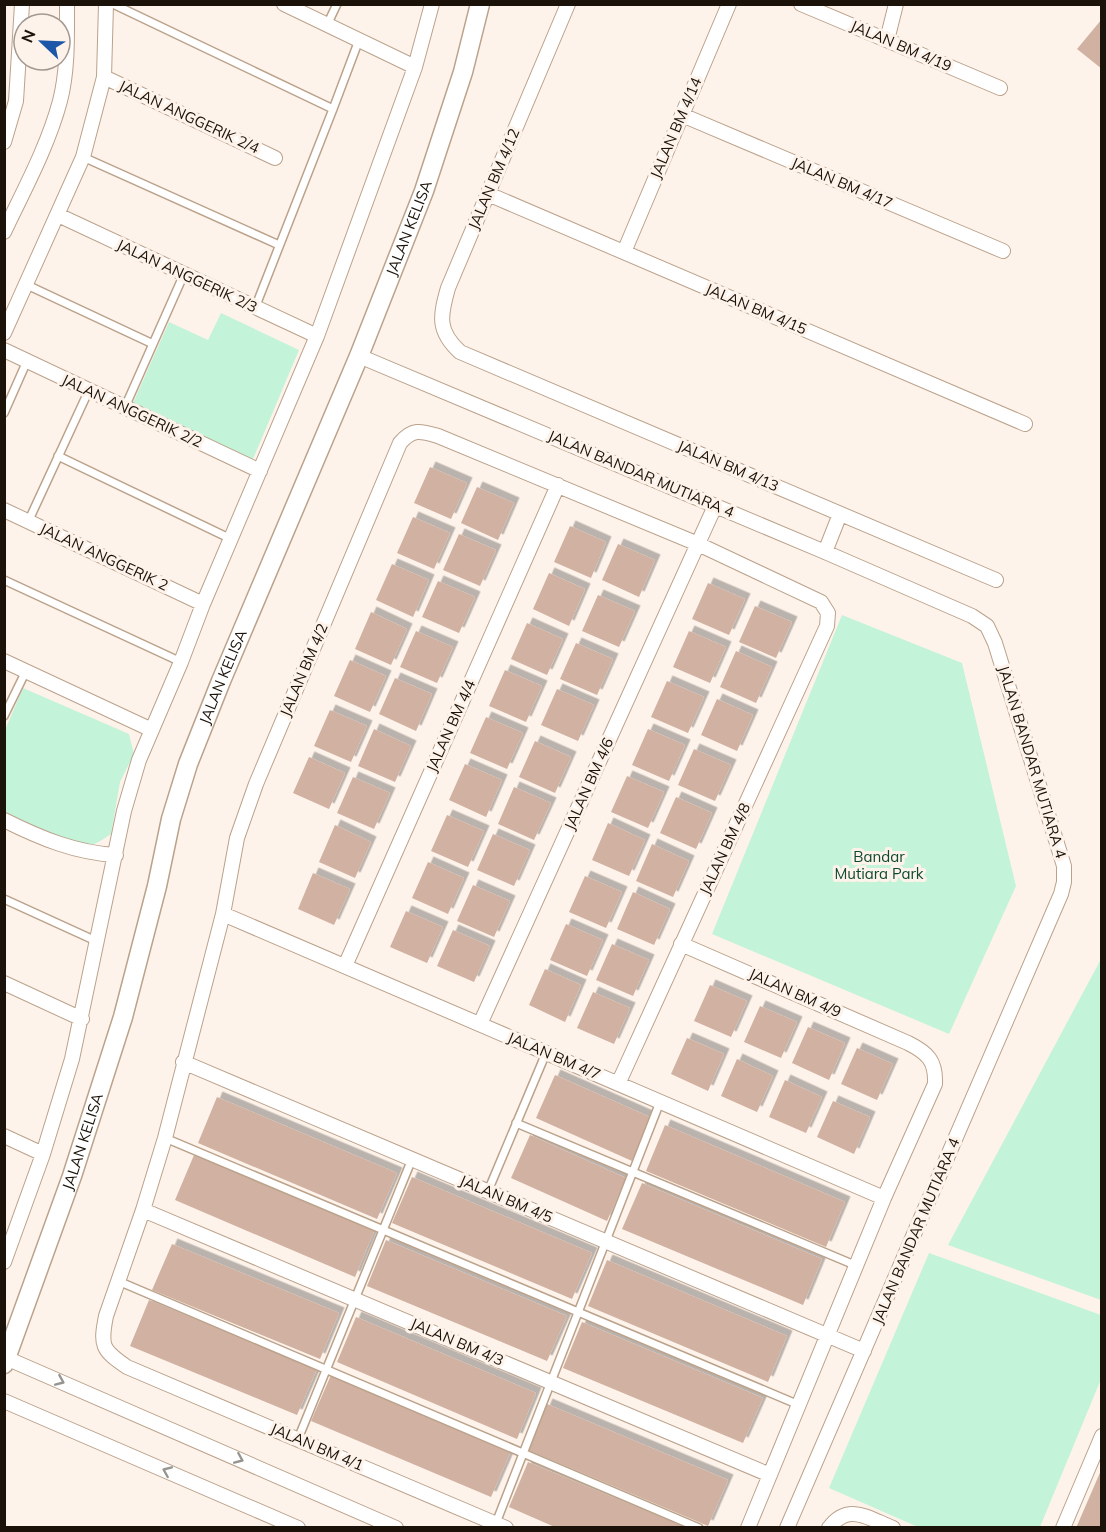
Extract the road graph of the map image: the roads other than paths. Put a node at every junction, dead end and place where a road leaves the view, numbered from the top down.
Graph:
1 (22, 4) edge
2 (68, 4) edge
3 (106, 4) edge
4 (112, 4) edge
5 (284, 4) edge
6 (337, 4) edge
7 (432, 4) edge
8 (480, 4) edge
9 (568, 4) edge
10 (729, 4) edge
11 (801, 4) edge
12 (896, 4) edge
13 (327, 25) junction
14 (358, 40) junction
15 (887, 40) junction
16 (416, 67) junction
17 (104, 77) junction
18 (1000, 88) dead end
19 (333, 110) junction
20 (682, 115) junction
21 (4, 142) edge
22 (83, 157) junction
23 (275, 158) dead end
24 (488, 194) junction
25 (58, 216) junction
26 (4, 232) edge
27 (279, 245) junction
28 (1003, 251) dead end
29 (624, 252) junction
30 (184, 274) junction
31 (27, 285) junction
32 (255, 308) junction
33 (4, 333) edge
34 (317, 336) junction
35 (153, 344) junction
36 (4, 350) edge
37 (460, 352) joint
38 (359, 356) junction
39 (27, 361) junction
40 (89, 390) junction
41 (125, 407) junction
42 (4, 413) edge
43 (1025, 424) dead end
44 (58, 456) junction
45 (260, 471) junction
46 (558, 485) junction
47 (715, 506) junction
48 (4, 510) edge
49 (840, 514) junction
50 (28, 522) junction
51 (231, 539) junction
52 (698, 544) junction
53 (825, 552) junction
54 (4, 580) edge
55 (996, 580) dead end
56 (203, 604) junction
57 (4, 661) edge
58 (181, 662) junction
59 (26, 671) junction
60 (4, 716) edge
61 (152, 730) junction
62 (4, 820) edge
63 (116, 855) junction
64 (4, 899) edge
65 (223, 914) junction
66 (96, 941) junction
67 (681, 944) junction
68 (345, 966) junction
69 (4, 983) edge
70 (82, 1019) junction
71 (480, 1024) junction
72 (546, 1053) junction
73 (183, 1062) junction
74 (618, 1084) junction
75 (660, 1102) junction
76 (516, 1123) junction
77 (4, 1136) edge
78 (165, 1138) junction
79 (43, 1154) junction
80 (412, 1159) junction
81 (633, 1172) junction
82 (488, 1191) junction
83 (884, 1198) junction
84 (143, 1210) junction
85 (383, 1230) junction
86 (606, 1241) junction
87 (4, 1262) edge
88 (857, 1266) junction
89 (118, 1281) junction
90 (355, 1299) junction
91 (578, 1313) junction
92 (828, 1336) junction
93 (864, 1351) junction
94 (5, 1361) edge
95 (327, 1369) junction
96 (551, 1382) junction
97 (4, 1401) edge
98 (799, 1405) junction
99 (1101, 1436) edge
100 (298, 1439) junction
101 (524, 1452) junction
102 (770, 1475) junction
103 (501, 1525) edge
104 (298, 1527) edge
105 (396, 1527) edge
106 (699, 1527) edge
107 (748, 1527) edge
108 (787, 1527) edge
109 (830, 1527) edge
110 (893, 1527) edge
111 (1063, 1527) edge

1 - 21 street
2 - 26 street
3 - 17 street
4 - 19 lane
5 - 13 street
6 - 13 lane
7 - 16 street
8 - 38 main road, JALAN KELISA
9 - 24 street, JALAN BM 4/12
10 - 20 street, JALAN BM 4/14
11 - 15 street, JALAN BM 4/19
12 - 15 street
13 - 14 street
14 - 16 street
14 - 19 lane
15 - 18 street, JALAN BM 4/19
16 - 34 street
17 - 22 street
17 - 23 street, JALAN ANGGERIK 2/4
19 - 27 lane
20 - 28 street, JALAN BM 4/17
20 - 29 street, JALAN BM 4/14
22 - 25 street
22 - 27 lane
24 - 29 street, JALAN BM 4/15
24 - 37 street, JALAN BM 4/12
25 - 30 street, JALAN ANGGERIK 2/3
25 - 31 street
27 - 32 lane
29 - 43 street, JALAN BM 4/15
30 - 32 street, JALAN ANGGERIK 2/3
30 - 35 lane
31 - 33 street
31 - 35 lane
32 - 34 street, JALAN ANGGERIK 2/3
34 - 45 street
35 - 41 lane
36 - 39 street, JALAN ANGGERIK 2/2
37 - 49 street, JALAN BM 4/13
38 - 47 street, JALAN BANDAR MUTIARA 4
38 - 94 main road, JALAN KELISA
39 - 40 street, JALAN ANGGERIK 2/2
39 - 42 lane
40 - 41 street, JALAN ANGGERIK 2/2
40 - 44 lane
41 - 45 street, JALAN ANGGERIK 2/2
44 - 50 lane
44 - 51 lane
45 - 51 street
46 - 52 street
46 - 65 street, JALAN BM 4/2
46 - 68 street, JALAN BM 4/4
47 - 52 street, JALAN BM 4/6
47 - 53 street, JALAN BANDAR MUTIARA 4
48 - 50 street, JALAN ANGGERIK 2
49 - 53 street
49 - 55 street, JALAN BM 4/13
50 - 56 street, JALAN ANGGERIK 2
51 - 56 street
52 - 67 street, JALAN BM 4/8
52 - 71 street, JALAN BM 4/6
53 - 93 street, JALAN BANDAR MUTIARA 4
54 - 58 lane
56 - 58 street
57 - 59 street
58 - 61 street
59 - 60 lane
59 - 61 street
61 - 63 street
62 - 63 street
63 - 66 street
64 - 66 lane
65 - 68 street, JALAN BM 4/7
65 - 73 street, JALAN BM 4/2
66 - 70 street
67 - 74 street, JALAN BM 4/8
67 - 83 street, JALAN BM 4/9
68 - 71 street, JALAN BM 4/7
69 - 70 street
70 - 79 street
71 - 72 street, JALAN BM 4/7
72 - 74 street, JALAN BM 4/7
72 - 76 lane
73 - 78 street, JALAN BM 4/2
73 - 80 street, JALAN BM 4/5
74 - 75 street, JALAN BM 4/7
75 - 81 lane
75 - 83 street, JALAN BM 4/7
76 - 81 lane
76 - 82 lane
77 - 79 street
78 - 84 street, JALAN BM 4/2
78 - 85 lane
79 - 87 street
80 - 82 street, JALAN BM 4/5
80 - 85 lane
81 - 86 lane
81 - 88 lane
82 - 86 street, JALAN BM 4/5
83 - 88 street, JALAN BM 4/9
84 - 89 street, JALAN BM 4/2
84 - 90 street, JALAN BM 4/3
85 - 90 lane
85 - 91 lane
86 - 91 lane
86 - 92 street, JALAN BM 4/5
88 - 92 street, JALAN BM 4/9
89 - 95 lane
89 - 100 street, JALAN BM 4/1
90 - 95 lane
90 - 96 street, JALAN BM 4/3
91 - 96 lane
91 - 98 lane
92 - 93 street, JALAN BM 4/5
92 - 98 street, JALAN BM 4/9
93 - 108 street, JALAN BANDAR MUTIARA 4
94 -> 105 street
95 - 100 lane
95 - 101 lane
96 - 101 lane
96 - 102 street, JALAN BM 4/3
104 -> 97 street
98 - 102 street, JALAN BM 4/9
99 - 111 street
100 - 103 street, JALAN BM 4/1
101 - 103 lane
101 - 106 lane
102 - 107 street, JALAN BM 4/9
109 - 110 street

